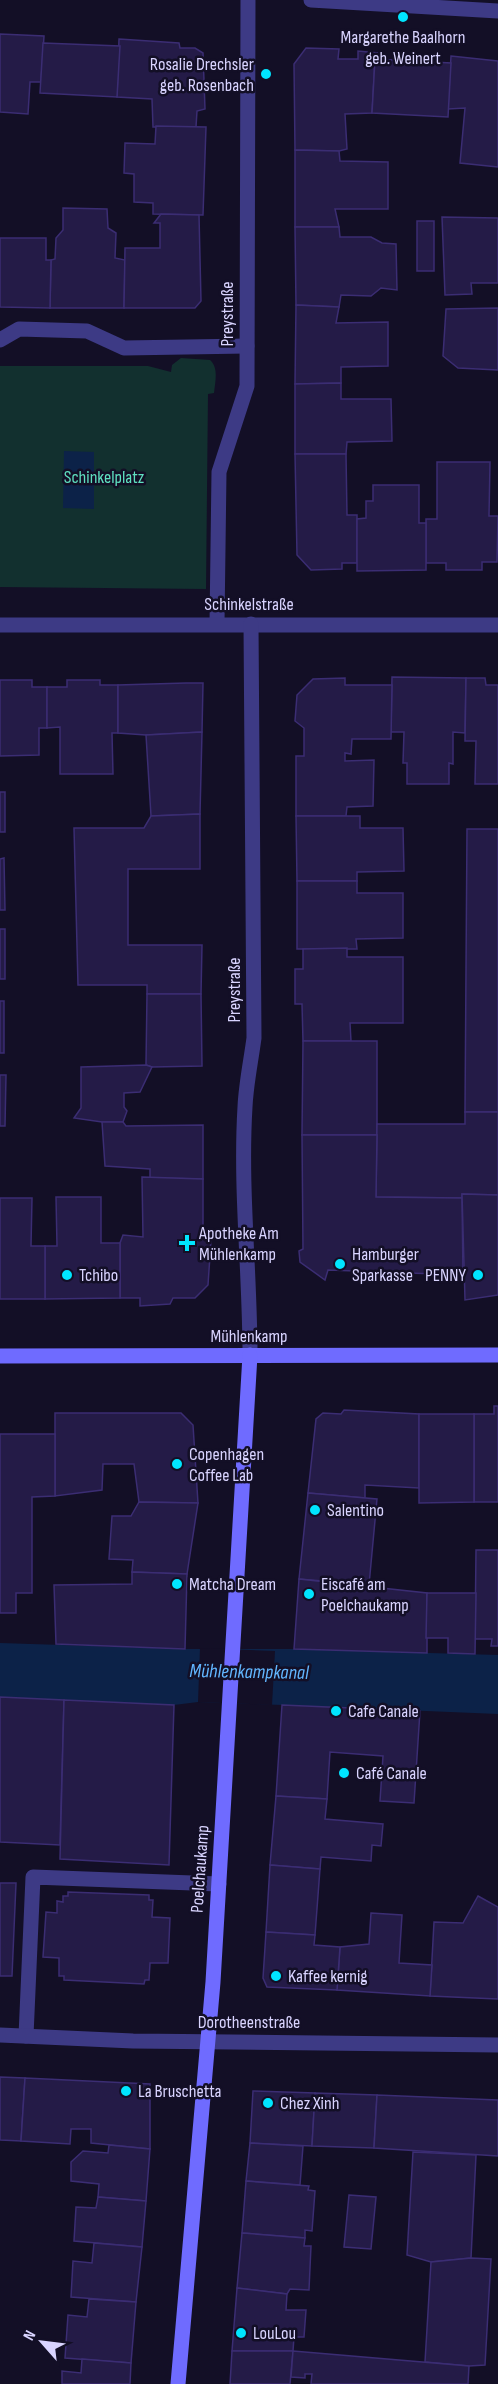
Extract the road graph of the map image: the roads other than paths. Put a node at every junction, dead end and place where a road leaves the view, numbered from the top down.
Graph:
1 (248, 0) edge
2 (311, 0) edge
3 (498, 11) edge
4 (0, 340) edge
5 (247, 346) junction
6 (217, 624) junction
7 (251, 624) junction
8 (0, 625) edge
9 (498, 625) edge
10 (250, 1355) junction
11 (498, 1355) edge
12 (0, 1356) edge
13 (219, 1884) junction
14 (0, 2035) edge
15 (26, 2036) junction
16 (208, 2041) junction
17 (498, 2045) edge
18 (178, 2384) edge

1 - 5 street, Preystraße
2 - 3 street
4 - 5 street
5 - 6 street, Preystraße
6 - 7 street, Schinkelstraße
6 - 8 street, Schinkelstraße
7 - 9 street, Schinkelstraße
7 - 10 street, Preystraße
10 - 11 street, Mühlenkamp
10 - 12 street, Mühlenkamp
10 - 13 street, Poelchaukamp
13 - 15 street
13 - 16 street, Poelchaukamp
14 - 15 street, Dorotheenstraße
15 - 16 street, Dorotheenstraße
16 - 17 street, Dorotheenstraße
16 - 18 street, Poelchaukamp

